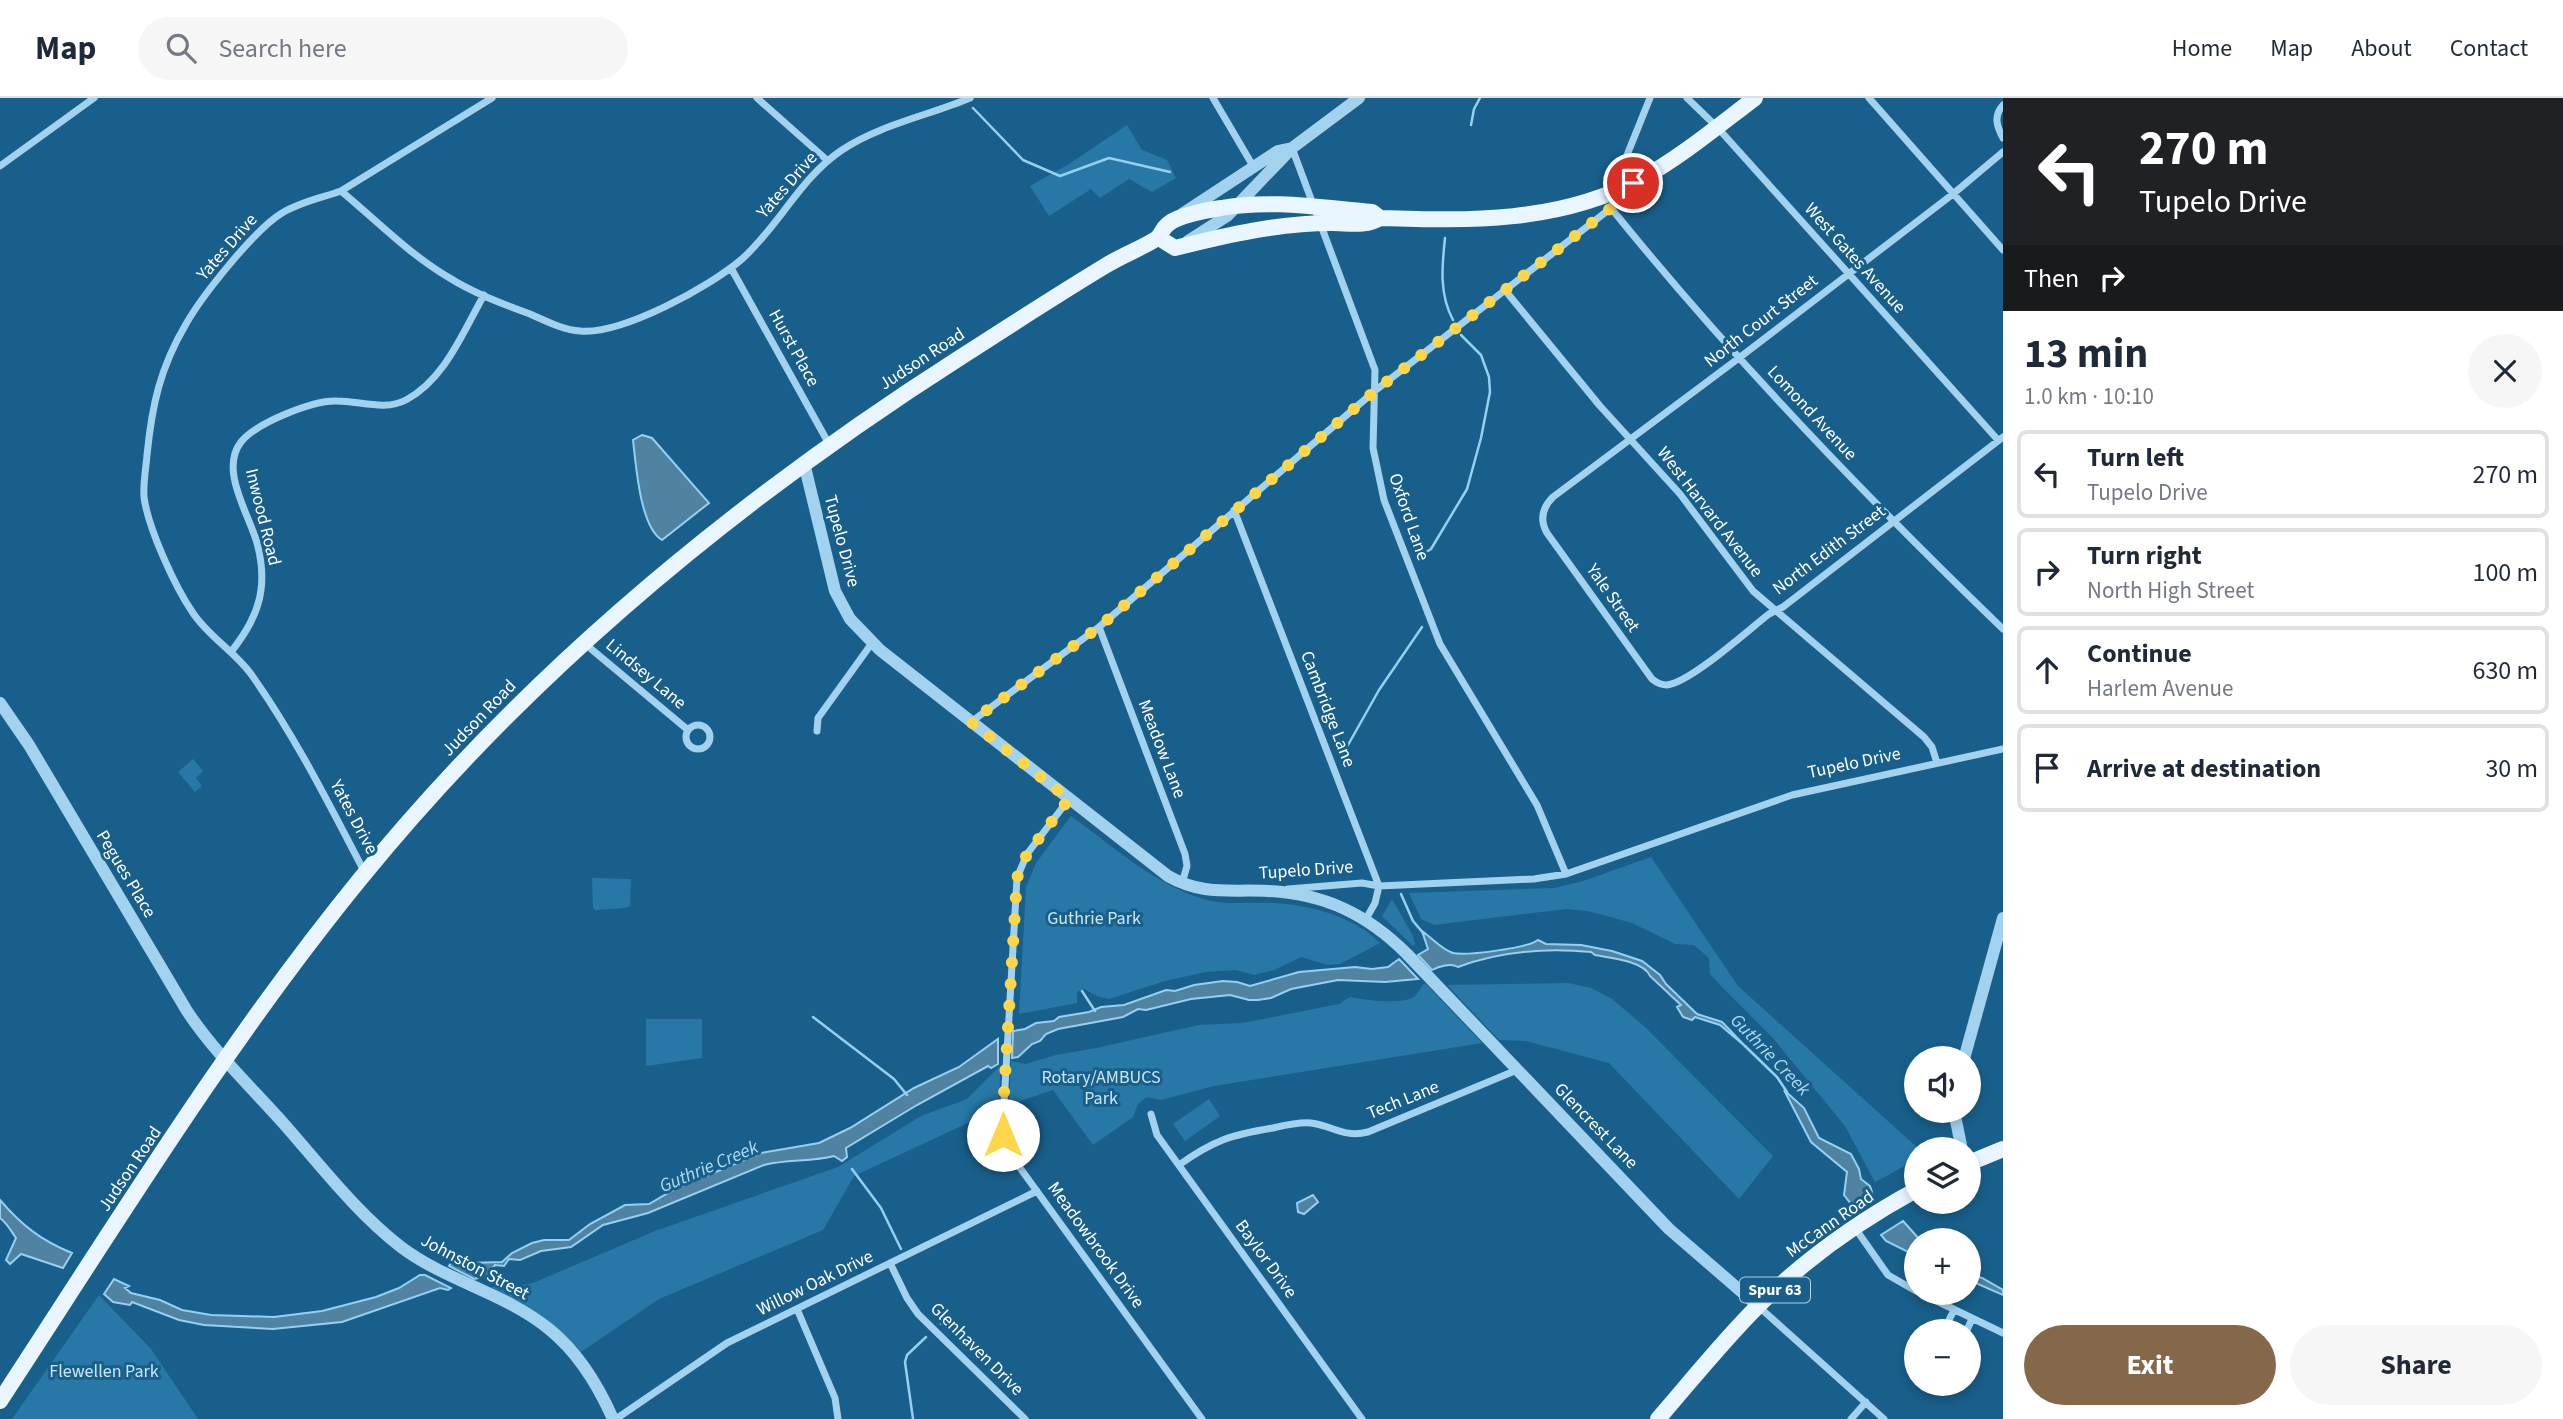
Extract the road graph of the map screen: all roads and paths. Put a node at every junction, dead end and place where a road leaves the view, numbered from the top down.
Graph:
1 (94, 98) edge
2 (492, 98) edge
3 (757, 98) edge
4 (970, 98) edge
5 (1213, 98) edge
6 (1359, 98) edge
7 (1650, 98) edge
8 (1687, 98) edge
9 (1755, 98) edge
10 (1869, 98) edge
11 (2003, 105) edge
12 (1717, 127) junction
13 (2003, 138) edge
14 (1292, 148) junction
15 (2003, 152) edge
16 (1673, 159) junction
17 (828, 160) junction
18 (0, 166) edge
19 (1253, 166) junction
20 (1616, 190) junction
21 (341, 191) junction
22 (1953, 194) junction
23 (1238, 205) junction
24 (1315, 207) junction
25 (1611, 208) junction
26 (1380, 218) junction
27 (1320, 223) junction
28 (1163, 231) junction
29 (1175, 248) junction
30 (2003, 250) edge
31 (731, 268) junction
32 (1848, 273) junction
33 (1504, 289) junction
34 (484, 295) junction
35 (1739, 358) junction
36 (1376, 390) junction
37 (2001, 439) edge
38 (1632, 440) junction
39 (829, 444) junction
40 (804, 463) junction
41 (1234, 510) junction
42 (1542, 515) joint
43 (1894, 520) junction
44 (1775, 611) junction
45 (1099, 627) junction
46 (2003, 629) edge
47 (584, 642) junction
48 (872, 643) junction
49 (231, 652) junction
50 (1671, 684) joint
51 (0, 703) edge
52 (971, 722) junction
53 (688, 730) dead end
54 (817, 731) dead end
55 (2003, 749) edge
56 (1937, 763) junction
57 (1069, 799) junction
58 (365, 872) junction
59 (1566, 874) junction
60 (1182, 883) junction
61 (1379, 886) junction
62 (1267, 891) junction
63 (2003, 918) edge
64 (1366, 919) junction
65 (1969, 1046) edge
66 (226, 1059) junction
67 (1518, 1070) junction
68 (1151, 1114) dead end
69 (2003, 1149) edge
70 (1981, 1158) edge
71 (1179, 1165) junction
72 (1037, 1191) junction
73 (1904, 1197) edge
74 (1855, 1227) junction
75 (890, 1263) junction
76 (1904, 1284) edge
77 (1944, 1305) edge
78 (1758, 1306) junction
79 (797, 1309) junction
80 (1954, 1310) junction
81 (1950, 1319) edge
82 (1972, 1319) edge
83 (1981, 1323) edge
84 (2003, 1333) edge
85 (2, 1393) edge
86 (1866, 1402) junction
87 (1660, 1418) edge
88 (615, 1419) edge
89 (838, 1419) edge
90 (1025, 1419) edge
91 (1202, 1419) edge
92 (1362, 1419) edge
93 (1851, 1419) edge
94 (1884, 1419) edge

1 - 18 street
2 - 21 street
3 - 17 street
4 - 17 street, Yates Drive
5 - 19 street
6 - 14 street
7 - 20 street
8 - 12 street, West Gates Avenue
9 - 12 main road, Judson Road
10 - 22 street
11 - 13 street
12 - 16 main road, Judson Road
12 - 32 street, West Gates Avenue
14 - 19 street
14 - 23 street
14 - 24 street, Oxford Lane
15 - 22 street, North Court Street
16 - 20 main road, Judson Road
16 - 25 street
17 - 31 street, Yates Drive
19 - 28 street
20 - 25 street
20 - 26 main road, Judson Road
21 - 34 street, Yates Drive
21 - 49 street, Yates Drive
22 - 30 street
22 - 32 street, North Court Street
23 - 24 main road, Judson Road
23 - 28 main road, Judson Road
23 - 29 street
24 - 26 main road, Judson Road
24 - 27 street, Oxford Lane
25 - 33 street
25 - 35 street, Lomond Avenue
26 - 27 main road, Judson Road
27 - 29 main road, Judson Road
27 - 36 street, Oxford Lane
28 - 29 main road
28 - 39 main road, Judson Road
31 - 34 street, Yates Drive
31 - 39 street, Hurst Place
32 - 35 street, North Court Street
32 - 37 street, West Gates Avenue
33 - 36 street
33 - 38 street, West Harvard Avenue
34 - 49 street, Inwood Road
35 - 38 street, North Court Street
35 - 43 street, Lomond Avenue
36 - 41 street
36 - 59 street, Oxford Lane
37 - 43 street, North Edith Street
38 - 42 street, North Court Street
38 - 44 street, West Harvard Avenue
39 - 40 main road, Judson Road
40 - 47 main road, Judson Road
40 - 48 street, Tupelo Drive
41 - 45 street
41 - 61 street, Cambridge Lane
42 - 50 street, Yale Street
43 - 44 street, North Edith Street
43 - 46 street, Lomond Avenue
44 - 50 street, North Edith Street
44 - 56 street, West Harvard Avenue
45 - 52 street
45 - 60 street, Meadow Lane
47 - 53 street, Lindsey Lane
47 - 58 main road, Judson Road
48 - 52 street, Tupelo Drive
48 - 54 street
49 - 58 street, Yates Drive
51 - 66 street, Pegues Place
52 - 57 street, Tupelo Drive
55 - 56 street, Tupelo Drive
56 - 59 street, Tupelo Drive
57 - 60 street, Tupelo Drive
57 - 72 street, Meadowbrook Drive
58 - 66 main road, Judson Road
59 - 61 street, Tupelo Drive
60 - 62 street, Tupelo Drive
61 - 62 street, Tupelo Drive
61 - 64 street
62 - 64 street, Glencrest Lane
63 - 65 street
64 - 67 street, Glencrest Lane
66 - 85 main road, Judson Road
66 - 88 street, Johnston Street
67 - 71 street, Tech Lane
67 - 78 street, Glencrest Lane
68 - 71 street, Baylor Drive
69 - 70 main road
71 - 92 street, Baylor Drive
72 - 75 street, Willow Oak Drive
72 - 91 street, Meadowbrook Drive
73 - 74 main road, McCann Road / Spur 63
74 - 76 street
74 - 78 main road, McCann Road / Spur 63
75 - 79 street, Willow Oak Drive
75 - 90 street, Glenhaven Drive
77 - 80 street
78 - 86 street, Glencrest Lane
78 - 87 main road, McCann Road / Spur 63
79 - 88 street, Willow Oak Drive
79 - 89 street
80 - 81 street
80 - 82 street
83 - 84 street
86 - 93 street
86 - 94 street, Glencrest Lane

